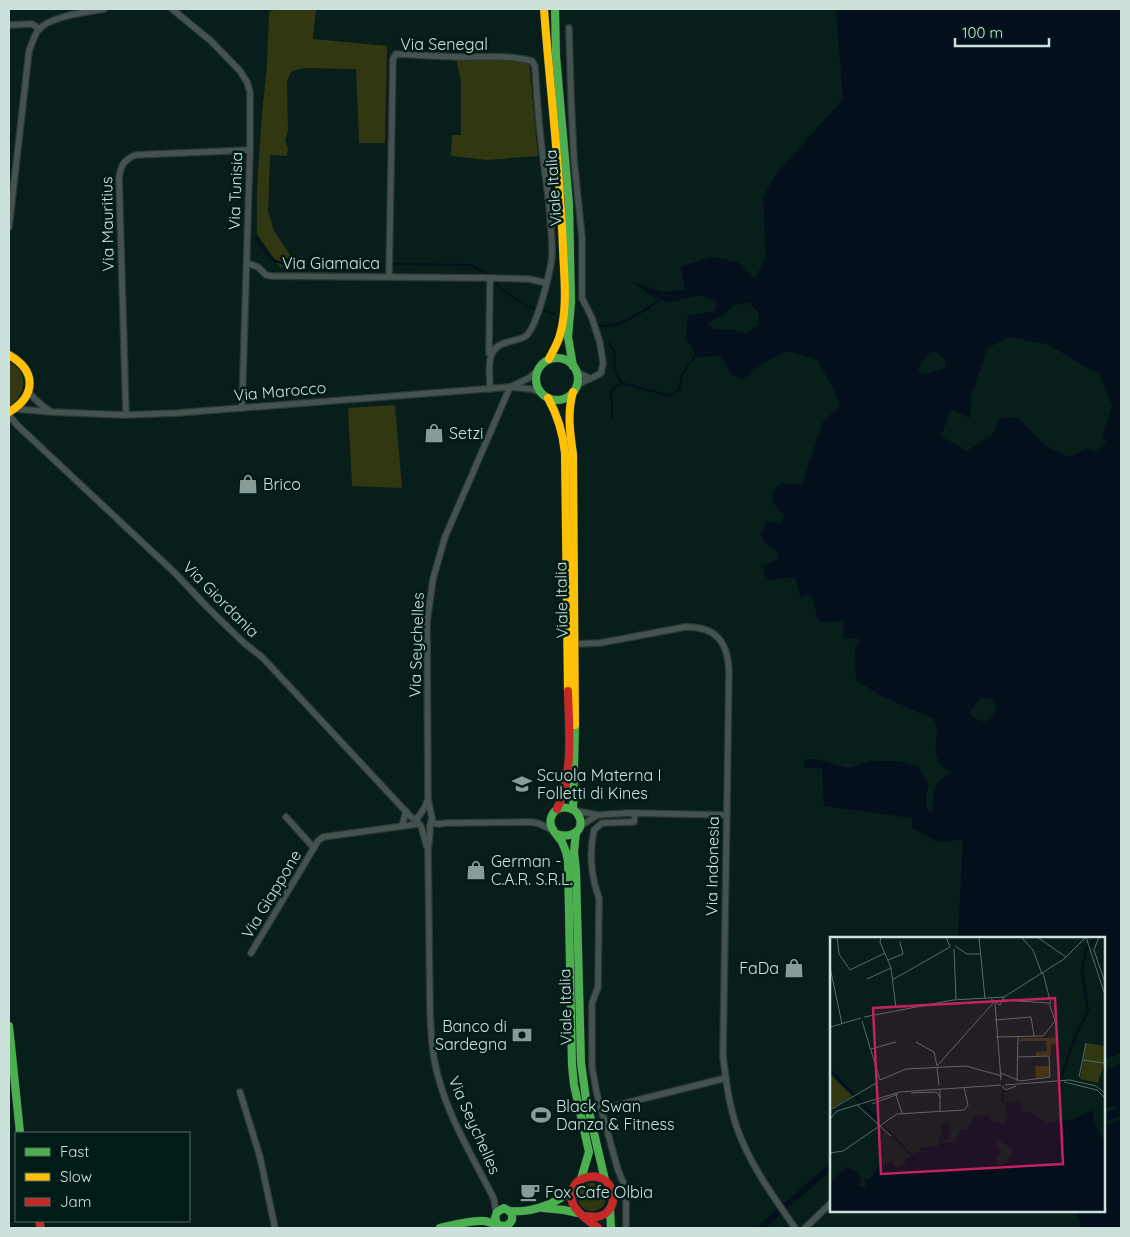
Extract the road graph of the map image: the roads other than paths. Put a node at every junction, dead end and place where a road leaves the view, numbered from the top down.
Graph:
1 (104, 9) edge
2 (172, 9) edge
3 (544, 9) edge
4 (555, 9) edge
5 (9, 25) edge
6 (569, 28) dead end
7 (40, 29) junction
8 (250, 150) junction
9 (9, 227) edge
10 (247, 263) junction
11 (388, 277) junction
12 (490, 278) junction
13 (546, 283) junction
14 (9, 355) edge
15 (490, 358) junction
16 (549, 359) junction
17 (575, 369) junction
18 (537, 371) junction
19 (589, 378) junction
20 (510, 387) junction
21 (490, 389) junction
22 (574, 389) junction
23 (28, 391) junction
24 (540, 392) junction
25 (548, 398) junction
26 (242, 408) junction
27 (11, 412) edge
28 (52, 412) junction
29 (126, 415) junction
30 (575, 644) junction
31 (428, 799) junction
32 (557, 809) junction
33 (575, 810) junction
34 (406, 811) junction
35 (636, 813) junction
36 (598, 815) junction
37 (727, 815) junction
38 (551, 816) junction
39 (286, 817) dead end
40 (419, 819) junction
41 (431, 820) junction
42 (532, 822) junction
43 (402, 826) junction
44 (578, 829) junction
45 (555, 832) junction
46 (314, 848) junction
47 (428, 851) junction
48 (251, 954) dead end
49 (9, 1026) edge
50 (726, 1078) junction
51 (12, 1081) edge
52 (240, 1092) dead end
53 (602, 1109) junction
54 (20, 1132) edge
55 (581, 1179) junction
56 (605, 1180) junction
57 (573, 1190) junction
58 (494, 1199) junction
59 (830, 1204) edge
60 (543, 1208) junction
61 (610, 1209) junction
62 (496, 1213) junction
63 (581, 1214) junction
64 (510, 1218) edge
65 (482, 1221) junction
66 (502, 1226) edge
67 (275, 1228) edge
68 (440, 1228) edge
69 (598, 1228) edge
70 (611, 1228) edge
71 (626, 1228) edge
72 (795, 1228) edge
73 (806, 1228) edge

1 - 7 street
2 - 8 street, Via Tunisia
3 - 16 main road, Viale Italia
4 - 17 main road, Viale Italia
5 - 7 street
6 - 19 street
7 - 9 street
8 - 10 street, Via Tunisia
8 - 29 street, Via Mauritius
10 - 11 street, Via Giamaica
10 - 26 street, Via Tunisia
11 - 12 street
11 - 13 street, Via Senegal
12 - 13 street
12 - 15 street
13 - 15 street, Via Senegal
14 - 23 main road
15 - 21 street
16 - 17 main road
16 - 18 main road
17 - 19 street
17 - 22 main road
18 - 20 street, Via Marocco
18 - 24 main road
19 - 22 street
20 - 21 street, Via Marocco
20 - 24 street, Via Marocco
20 - 31 street, Via Seychelles
21 - 26 street, Via Marocco
22 - 25 main road
22 - 30 main road, Viale Italia
23 - 27 main road
23 - 28 street
24 - 25 main road
25 - 32 main road, Viale Italia
26 - 29 street, Via Marocco
27 - 28 street, Via Marocco
27 - 34 street, Via Giordania
28 - 29 street, Via Marocco
30 - 33 main road, Viale Italia
30 - 37 street, Via Indonesia
31 - 40 street, Via Seychelles
31 - 41 street, Via Seychelles
32 - 33 main road
32 - 38 main road
33 - 36 street
33 - 44 main road
34 - 40 street, Via Giordania
34 - 43 street
35 - 36 street
35 - 37 street
35 - 53 street
36 - 44 street
37 - 50 street, Via Indonesia
38 - 42 street
38 - 45 main road
39 - 46 street, Via Giappone
40 - 41 street, Via Giappone
40 - 41 street
40 - 43 street, Via Giappone
40 - 47 street, Via Seychelles
41 - 42 street
41 - 47 street, Via Seychelles
42 - 45 street
43 - 46 street, Via Giappone
44 - 45 main road
44 - 56 main road, Viale Italia
45 - 55 main road, Viale Italia
46 - 48 street, Via Giappone
47 - 58 street, Via Seychelles
49 - 51 main road
50 - 53 street
50 - 72 street, Via Indonesia
51 - 54 main road
52 - 67 street
53 - 71 street
55 - 56 main road
55 - 57 main road
56 - 61 main road
57 - 60 main road
57 - 63 main road
58 - 62 street, Via Seychelles
58 - 64 street, Via Seychelles
59 - 73 street
60 - 63 main road
60 - 64 main road
61 - 63 main road
61 - 70 main road
62 - 64 main road
62 - 65 main road
62 - 66 main road
63 - 69 main road
64 - 66 main road
65 - 66 main road
65 - 68 main road

